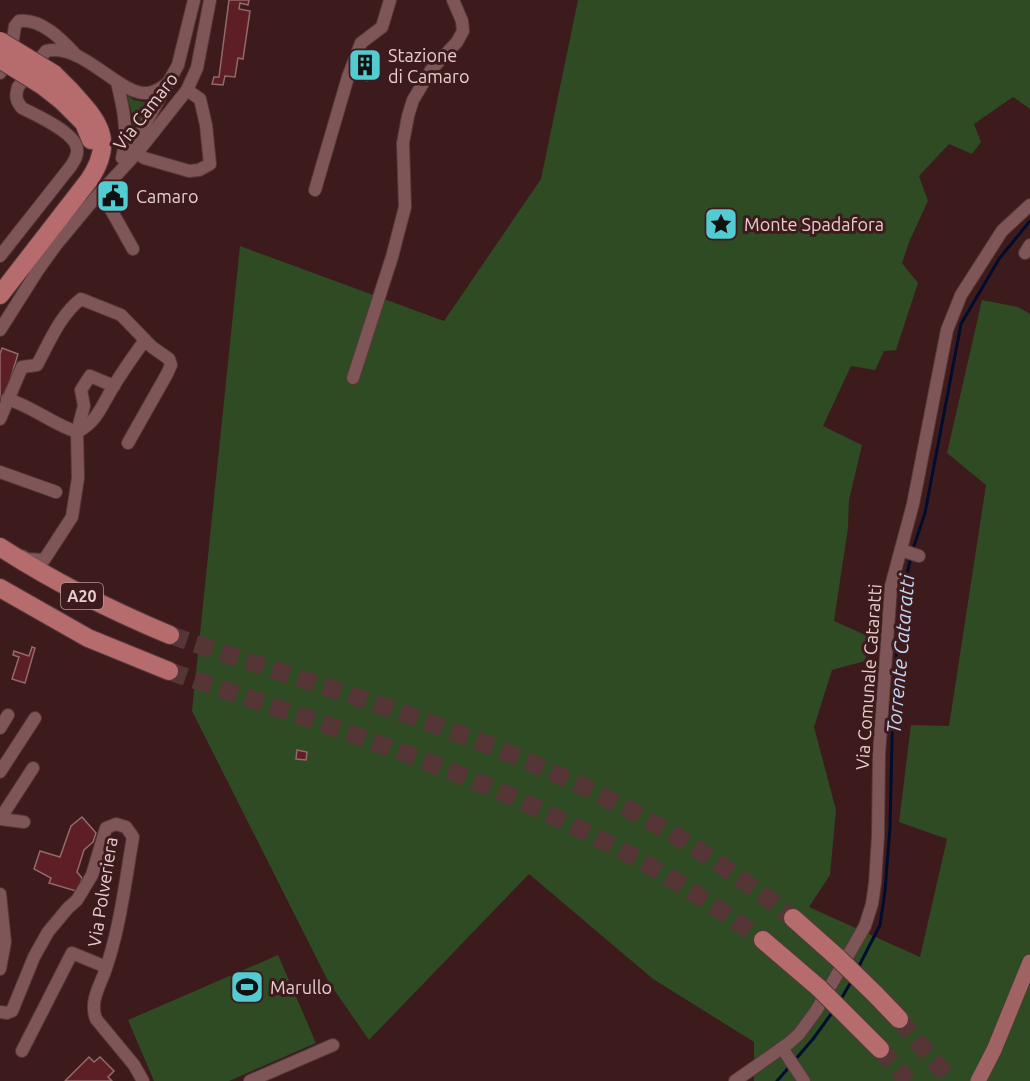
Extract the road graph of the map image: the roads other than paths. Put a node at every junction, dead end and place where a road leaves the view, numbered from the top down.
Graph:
1 (194, 0) edge
2 (210, 0) edge
3 (390, 0) edge
4 (453, 0) edge
5 (0, 41) edge
6 (78, 57) junction
7 (0, 59) edge
8 (0, 73) edge
9 (117, 82) junction
10 (169, 82) junction
11 (187, 90) junction
12 (66, 95) junction
13 (161, 96) junction
14 (175, 105) junction
15 (131, 149) junction
16 (315, 190) dead end
17 (101, 192) junction
18 (1030, 205) edge
19 (133, 249) dead end
20 (0, 256) edge
21 (0, 275) edge
22 (0, 296) edge
23 (0, 330) edge
24 (145, 340) junction
25 (353, 378) dead end
26 (114, 386) junction
27 (7, 399) junction
28 (0, 419) edge
29 (77, 432) junction
30 (128, 443) dead end
31 (0, 472) edge
32 (56, 492) dead end
33 (0, 546) edge
34 (901, 550) junction
35 (919, 556) dead end
36 (0, 588) edge
37 (170, 635) tunnel mouth
38 (169, 671) tunnel mouth
39 (8, 716) dead end
40 (35, 718) dead end
41 (0, 728) edge
42 (33, 768) dead end
43 (0, 772) edge
44 (0, 819) edge
45 (24, 822) dead end
46 (0, 894) edge
47 (794, 918) tunnel mouth
48 (763, 939) tunnel mouth
49 (1030, 962) edge
50 (106, 967) junction
51 (0, 969) edge
52 (0, 1012) edge
53 (899, 1019) tunnel mouth
54 (333, 1045) dead end
55 (782, 1048) junction
56 (880, 1049) tunnel mouth
57 (22, 1051) dead end
58 (801, 1077) edge
59 (143, 1081) edge
60 (250, 1081) edge
61 (735, 1081) edge
62 (978, 1081) edge

1 - 10 street, Via Camaro
2 - 11 street, Via Camaro
3 - 16 street
4 - 25 street
5 - 12 highway, bridge
6 - 8 street
6 - 9 street
6 - 20 street
7 - 12 highway, bridge
9 - 10 street
9 - 15 street
10 - 13 street, Via Camaro
11 - 14 street, Via Camaro
11 - 15 street
12 - 21 highway
12 - 22 highway
13 - 14 street
13 - 15 street, Via Camaro
14 - 15 street, Via Camaro
15 - 17 street, Via Camaro
17 - 19 street
17 - 23 street, Via Camaro
18 - 34 street, Via Comunale Cataratti
24 - 26 street
24 - 27 street
24 - 30 street
26 - 29 street
26 - 29 street
27 - 28 street
27 - 29 street
29 - 33 street
31 - 32 street
33 - 37 highway, A20
34 - 35 street
34 - 55 street, Via Comunale Cataratti
36 - 38 highway, A20
39 - 41 street
40 - 43 street
42 - 44 street
44 - 45 street
46 - 51 street
47 - 53 highway, bridge
48 - 56 highway, bridge
49 - 62 main road
50 - 52 street, Via Polveriera
50 - 57 street
50 - 59 street, Via Polveriera
54 - 60 street
55 - 58 street
55 - 61 street, Via Comunale Cataratti

